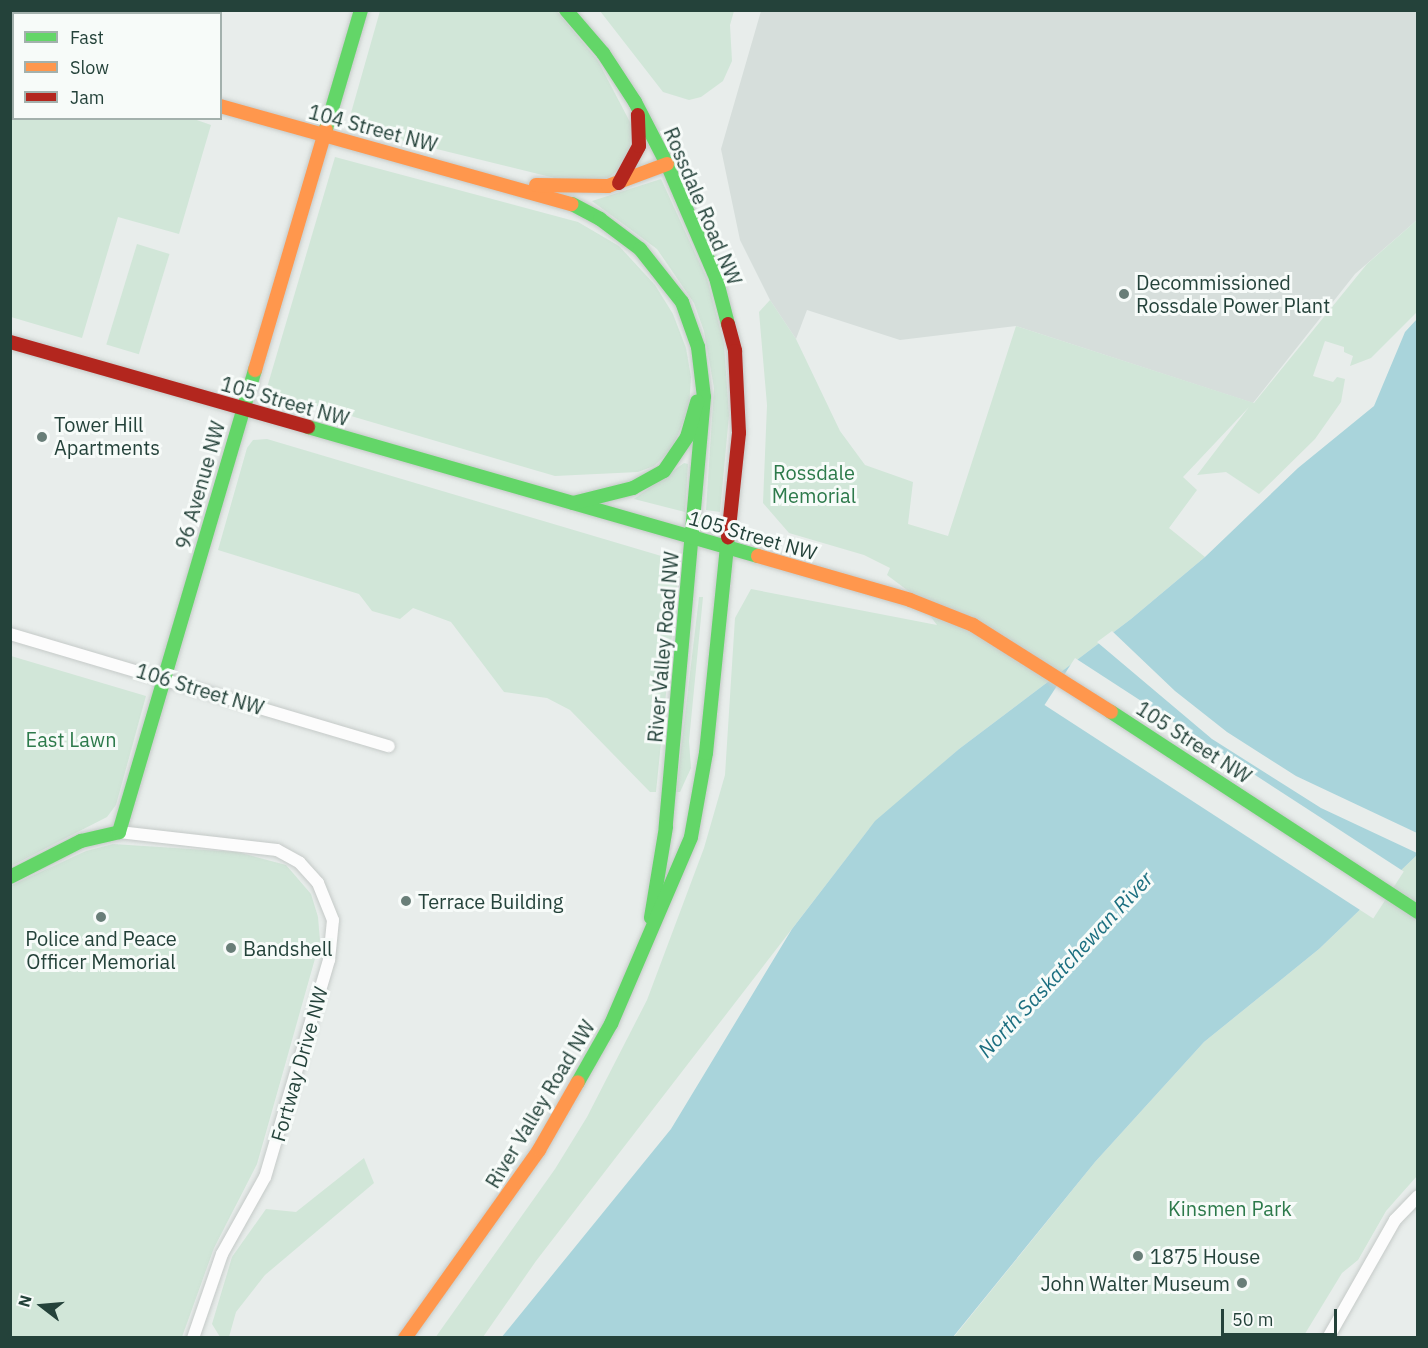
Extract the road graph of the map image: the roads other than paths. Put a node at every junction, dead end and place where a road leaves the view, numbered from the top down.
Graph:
1 (361, 10) edge
2 (566, 10) edge
3 (635, 102) junction
4 (222, 106) edge
5 (322, 134) junction
6 (667, 164) junction
7 (619, 183) junction
8 (516, 186) junction
9 (10, 342) edge
10 (703, 376) junction
11 (241, 408) junction
12 (572, 504) junction
13 (693, 538) junction
14 (727, 548) junction
15 (10, 634) edge
16 (165, 678) junction
17 (389, 746) dead end
18 (119, 832) junction
19 (10, 877) edge
20 (1418, 912) edge
21 (648, 938) junction
22 (1418, 1196) edge
23 (193, 1338) edge
24 (405, 1338) edge
25 (1328, 1338) edge

1 - 5 main road, 96 Avenue NW
2 - 3 main road, Rossdale Road NW
3 - 6 main road, Rossdale Road NW
3 - 7 main road
4 - 5 main road, 104 Street NW
5 - 8 main road, 104 Street NW
5 - 11 main road, 96 Avenue NW
6 - 7 main road
6 - 14 main road, Rossdale Road NW
7 - 8 main road
8 - 10 main road
9 - 11 main road, 105 Street NW
10 - 12 main road
10 - 13 main road
11 - 12 main road, 105 Street NW
11 - 16 main road, 96 Avenue NW
12 - 13 main road, 105 Street NW
13 - 14 main road, 105 Street NW
13 - 21 main road, River Valley Road NW
14 - 20 main road, 105 Street NW
14 - 21 main road, River Valley Road NW
15 - 16 street, 106 Street NW
16 - 17 street, 106 Street NW
16 - 18 main road, 96 Avenue NW
18 - 19 main road
18 - 23 street, Fortway Drive NW
21 - 24 main road, River Valley Road NW
22 - 25 street

